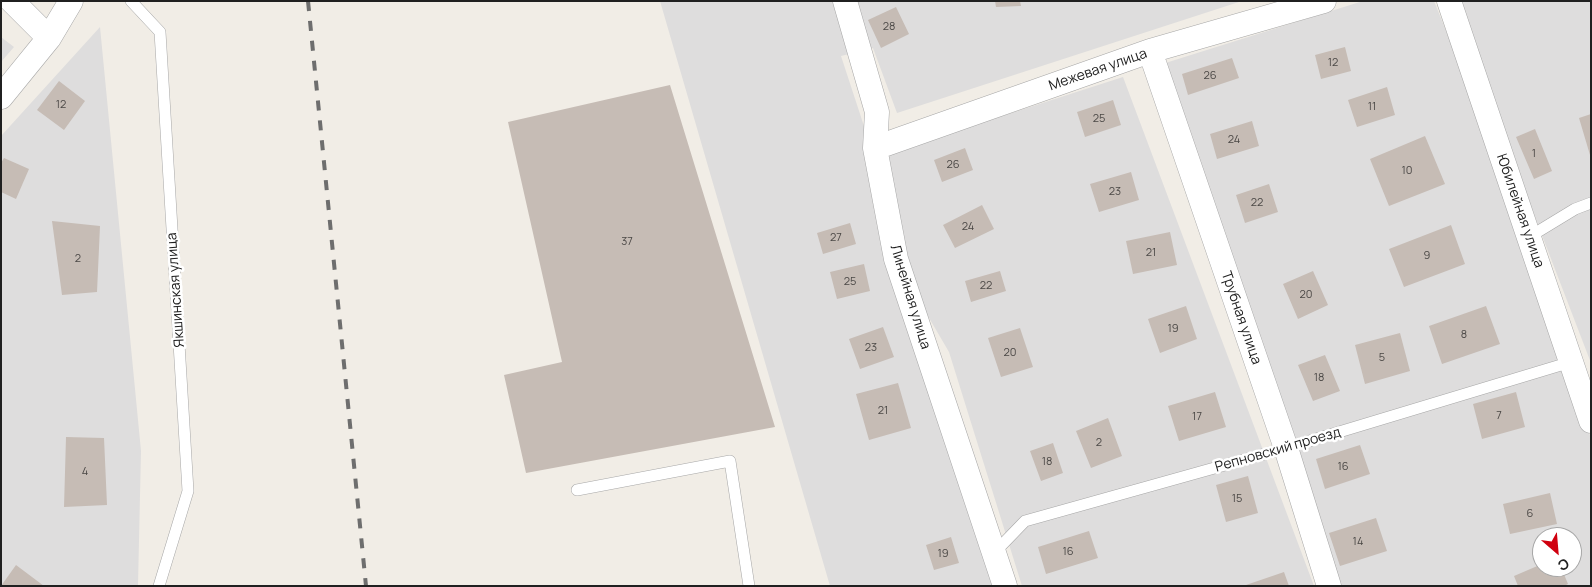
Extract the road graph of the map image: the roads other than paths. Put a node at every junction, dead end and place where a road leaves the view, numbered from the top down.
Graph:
1 (12, 1) edge
2 (71, 1) edge
3 (131, 1) edge
4 (845, 1) edge
5 (1324, 1) edge
6 (1449, 1) edge
7 (48, 38) junction
8 (1150, 51) junction
9 (1, 97) edge
10 (875, 148) junction
11 (1591, 204) edge
12 (1529, 237) junction
13 (1571, 362) junction
14 (1591, 420) edge
15 (1286, 448) junction
16 (577, 490) dead end
17 (995, 552) junction
18 (159, 586) edge
19 (749, 586) edge
20 (1005, 586) edge
21 (1329, 586) edge

1 - 7 street
2 - 7 street
3 - 18 lane, Якшинская улица
4 - 10 street, Линейная улица
5 - 8 street, Межевая улица
6 - 12 street, Юбилейная улица
7 - 9 street
8 - 10 street, Межевая улица
8 - 15 street, Трубная улица
10 - 17 street, Линейная улица
11 - 12 lane
12 - 13 street, Юбилейная улица
13 - 14 street, Юбилейная улица
13 - 15 lane, Репновский проезд
15 - 17 lane, Репновский проезд
15 - 21 street, Трубная улица
16 - 19 lane
17 - 20 street, Линейная улица

